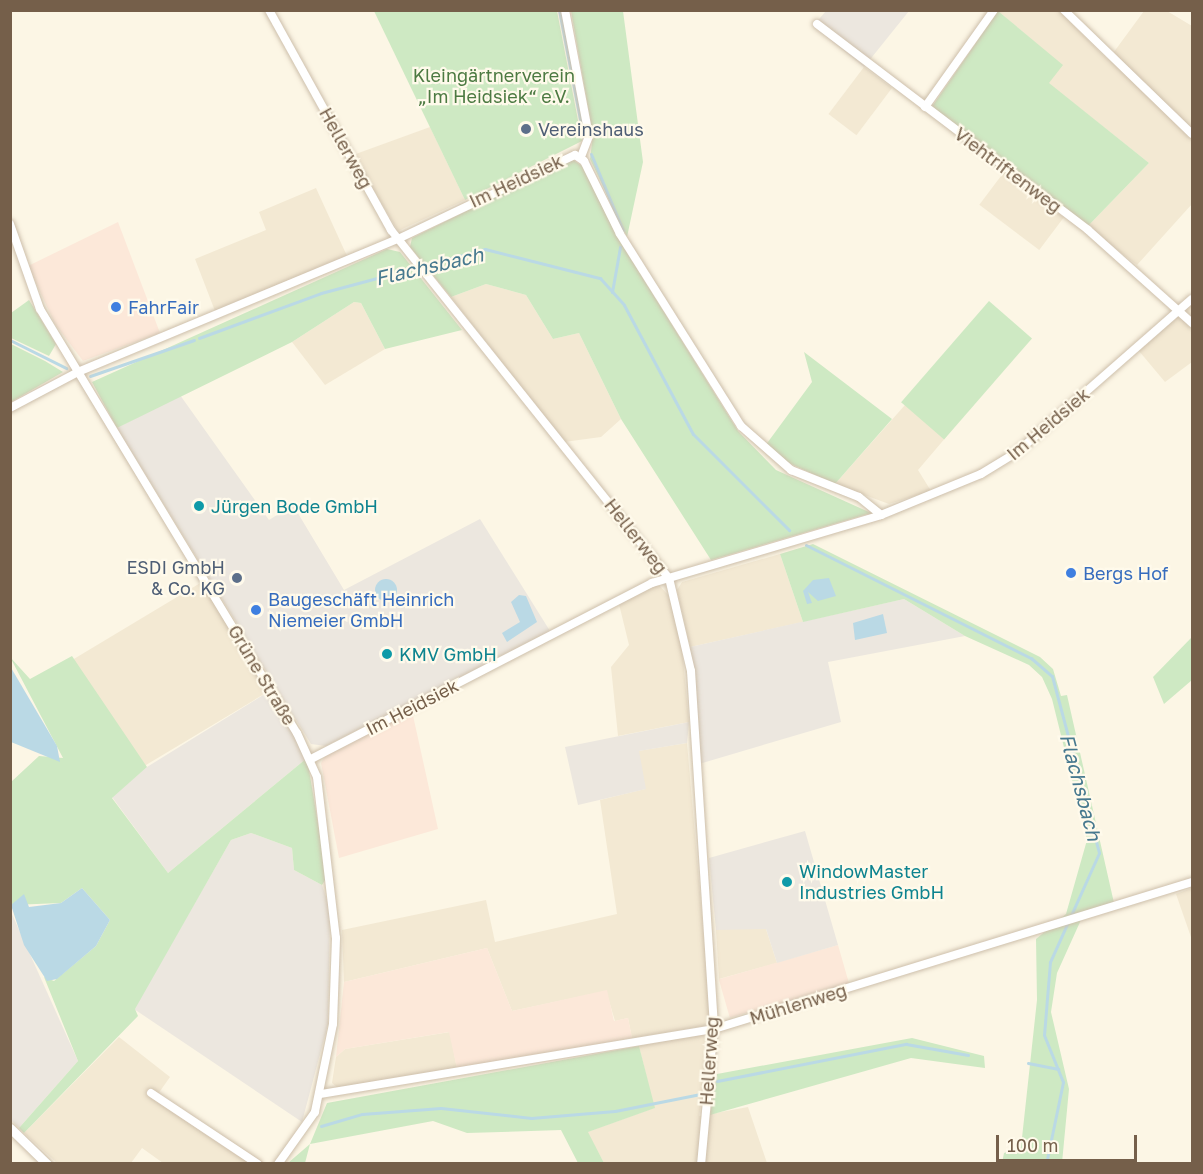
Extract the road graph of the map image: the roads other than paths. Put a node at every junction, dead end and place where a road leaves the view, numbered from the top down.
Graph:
1 (269, 10) edge
2 (565, 10) edge
3 (994, 10) edge
4 (1064, 10) edge
5 (817, 24) dead end
6 (925, 107) junction
7 (1192, 134) edge
8 (581, 157) junction
9 (10, 224) edge
10 (398, 239) junction
11 (1192, 299) edge
12 (1181, 308) junction
13 (1192, 323) edge
14 (78, 372) junction
15 (10, 408) edge
16 (881, 515) junction
17 (669, 578) junction
18 (311, 759) junction
19 (1192, 882) edge
20 (714, 1029) junction
21 (151, 1093) dead end
22 (321, 1094) junction
23 (10, 1128) edge
24 (47, 1164) edge
25 (258, 1164) edge
26 (278, 1164) edge
27 (701, 1164) edge

1 - 10 street, Hellerweg
2 - 8 street
3 - 6 street
4 - 7 street
5 - 6 street, Viehtriftenweg
6 - 12 street, Viehtriftenweg
8 - 10 street, Im Heidsiek
8 - 16 street, Im Heidsiek
9 - 14 street, Grüne Straße
10 - 14 street, Im Heidsiek
10 - 17 street, Hellerweg
11 - 12 street, Im Heidsiek
12 - 13 street, Viehtriftenweg
12 - 16 street, Im Heidsiek
14 - 15 street, Im Heidsiek
14 - 18 street, Grüne Straße
16 - 17 street, Im Heidsiek
17 - 18 street, Im Heidsiek
17 - 20 street, Hellerweg
18 - 22 street, Grüne Straße
19 - 20 street, Mühlenweg
20 - 22 street, Mühlenweg
20 - 27 street, Hellerweg
21 - 25 street
22 - 26 street, Grüne Straße
23 - 24 street

